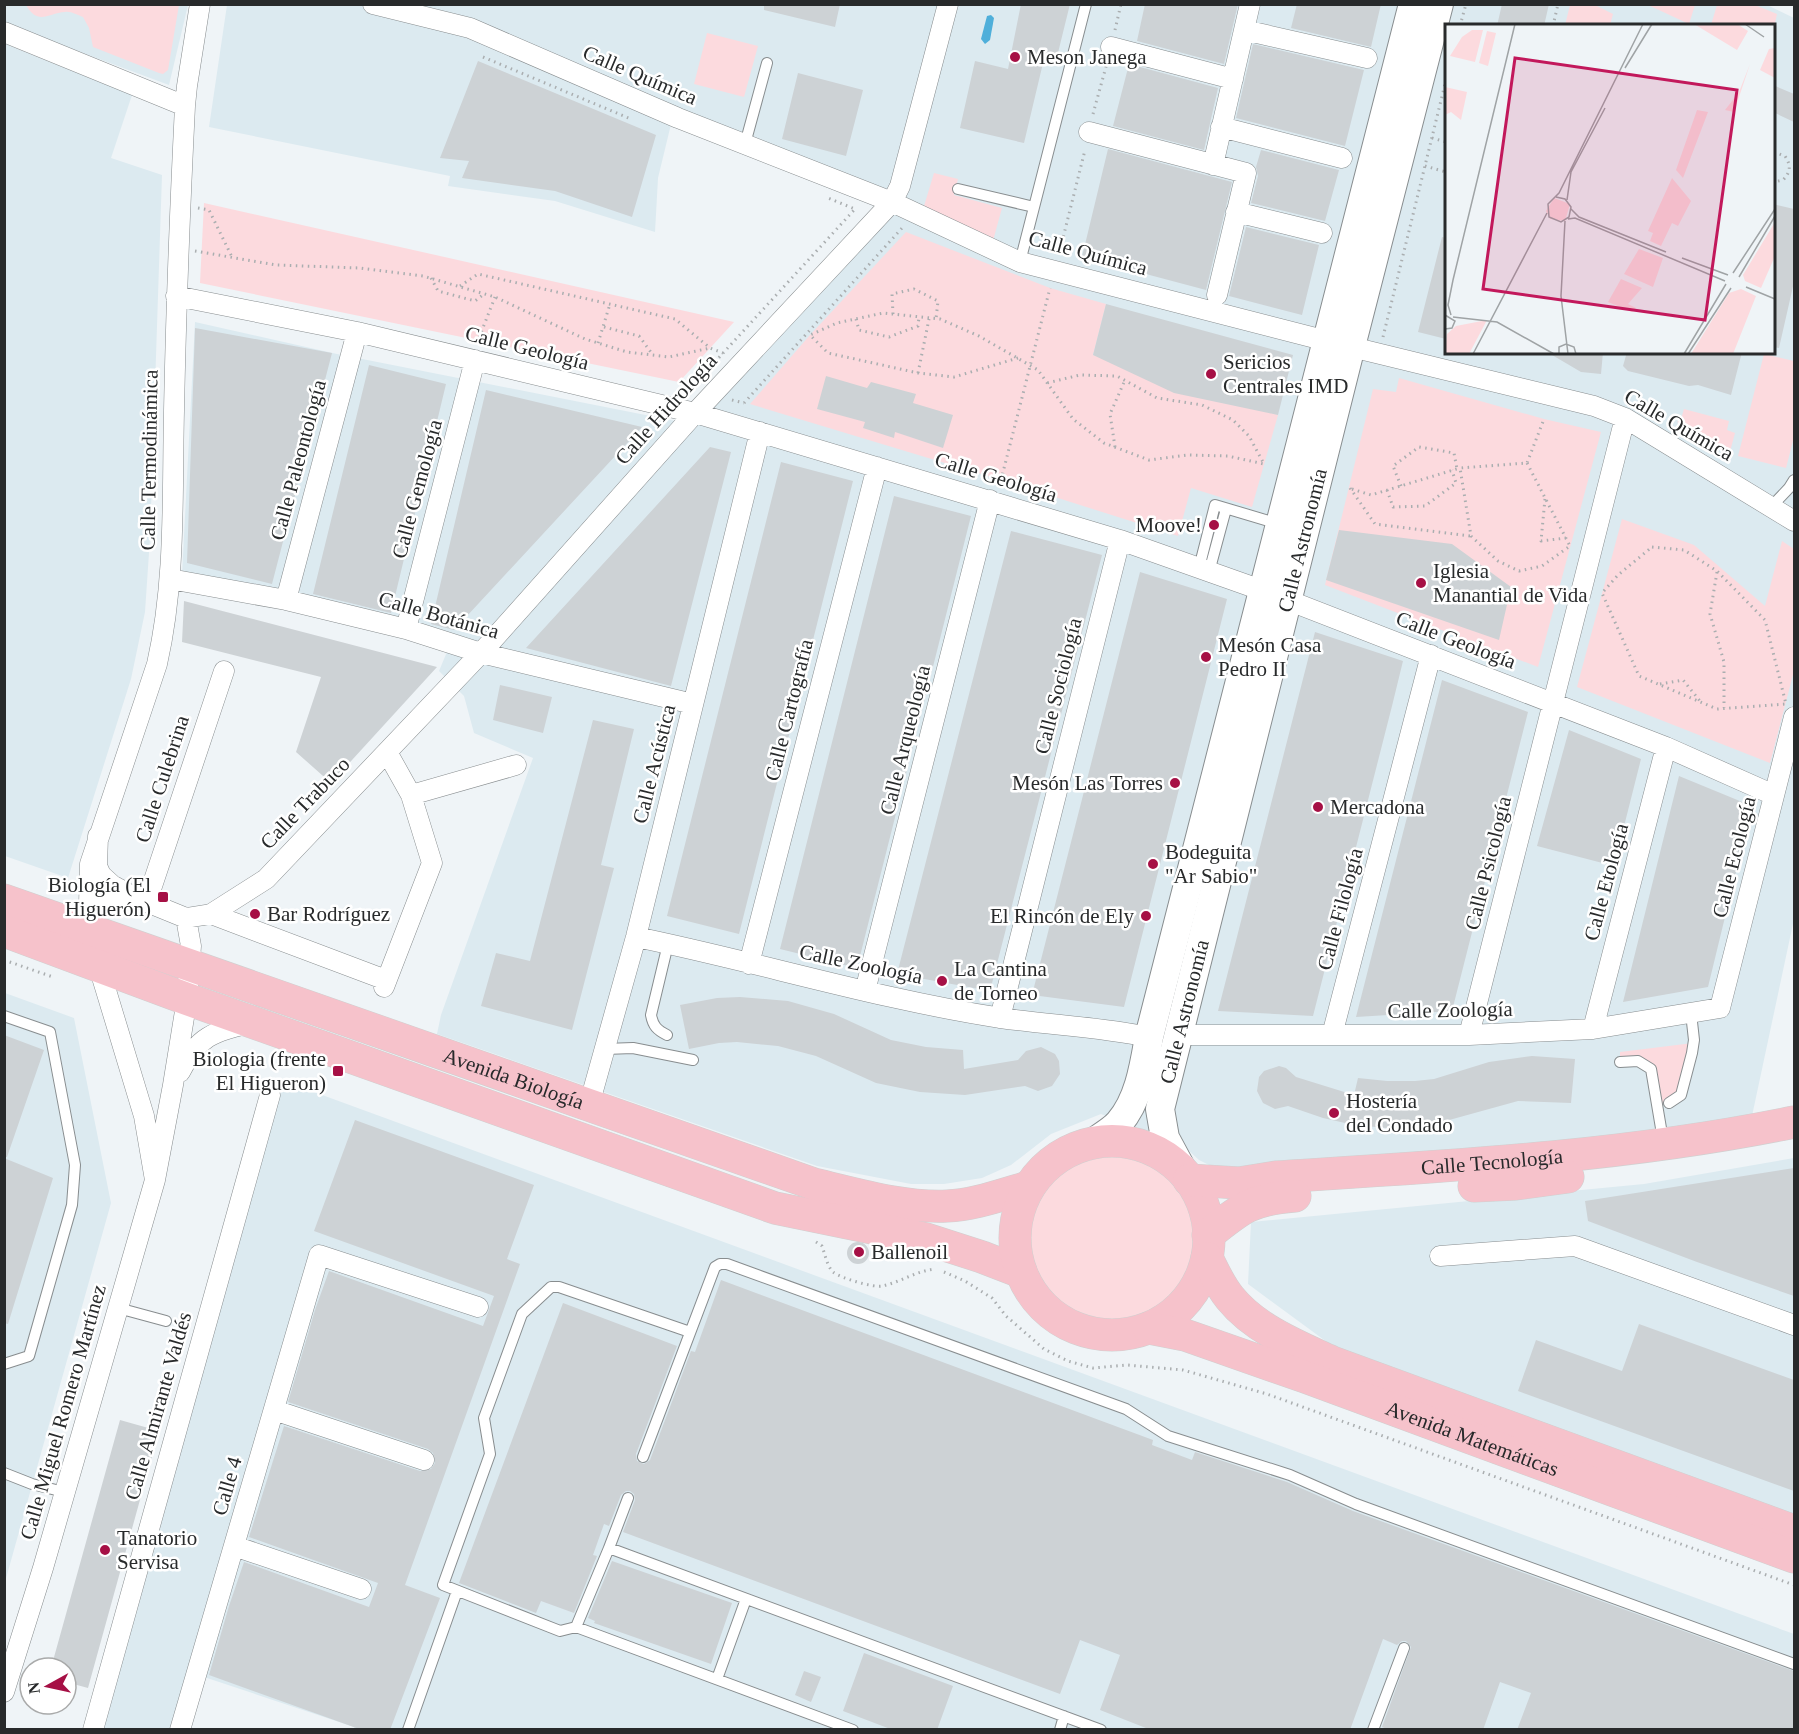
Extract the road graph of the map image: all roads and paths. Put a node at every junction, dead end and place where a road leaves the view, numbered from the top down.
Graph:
1 (200, 4) edge
2 (373, 4) edge
3 (948, 4) edge
4 (1086, 4) edge
5 (1250, 4) edge
6 (1413, 4) edge
7 (1439, 4) edge
8 (1466, 4) edge
9 (1558, 4) edge
10 (1461, 24) edge
11 (1553, 24) edge
12 (1244, 30) junction
13 (4, 32) edge
14 (1111, 47) dead end
15 (1367, 58) dead end
16 (767, 63) dead end
17 (1233, 79) junction
18 (1445, 84) edge
19 (185, 106) junction
20 (1221, 127) junction
21 (1089, 132) dead end
22 (1432, 138) junction
23 (1445, 142) edge
24 (745, 144) junction
25 (1775, 153) edge
26 (1342, 158) dead end
27 (1213, 165) junction
28 (1425, 166) junction
29 (1445, 172) edge
30 (1775, 182) edge
31 (958, 189) dead end
32 (892, 202) junction
33 (196, 207) dead end
34 (1034, 207) junction
35 (855, 209) dead end
36 (1236, 213) junction
37 (904, 226) dead end
38 (1322, 233) dead end
39 (195, 251) dead end
40 (232, 257) junction
41 (1020, 262) junction
42 (431, 278) junction
43 (460, 286) junction
44 (1050, 288) dead end
45 (484, 294) junction
46 (1217, 295) dead end
47 (176, 297) junction
48 (495, 297) junction
49 (610, 304) junction
50 (893, 314) junction
51 (919, 317) junction
52 (930, 318) junction
53 (856, 319) junction
54 (936, 319) junction
55 (603, 327) junction
56 (357, 332) junction
57 (808, 335) junction
58 (598, 343) junction
59 (1339, 343) junction
60 (710, 348) junction
61 (476, 353) junction
62 (723, 353) junction
63 (1380, 353) junction
64 (653, 355) junction
65 (1017, 358) junction
66 (1030, 367) junction
67 (918, 373) junction
68 (1125, 380) junction
69 (1047, 383) junction
70 (692, 387) dead end
71 (695, 413) junction
72 (1625, 418) junction
73 (1544, 419) dead end
74 (727, 422) junction
75 (760, 432) junction
76 (1115, 447) junction
77 (1527, 462) junction
78 (877, 467) junction
79 (1456, 469) junction
80 (1001, 480) dead end
81 (1794, 480) edge
82 (1401, 486) junction
83 (1387, 490) junction
84 (1545, 498) junction
85 (990, 500) junction
86 (1771, 507) junction
87 (1794, 521) edge
88 (1281, 525) junction
89 (1471, 536) junction
90 (1566, 538) junction
91 (1120, 540) junction
92 (1204, 570) junction
93 (1717, 571) junction
94 (170, 579) junction
95 (1276, 596) junction
96 (286, 600) junction
97 (406, 629) junction
98 (481, 653) junction
99 (1431, 655) junction
100 (224, 671) dead end
101 (1659, 684) junction
102 (1701, 702) junction
103 (693, 704) junction
104 (1554, 704) junction
105 (1724, 708) junction
106 (1794, 717) edge
107 (1666, 747) junction
108 (387, 752) junction
109 (516, 765) dead end
110 (411, 795) junction
111 (1774, 795) junction
112 (98, 836) junction
113 (140, 899) junction
114 (4, 900) edge
115 (211, 914) junction
116 (90, 918) junction
117 (186, 918) junction
118 (4, 931) edge
119 (636, 937) junction
120 (668, 944) junction
121 (98, 964) junction
122 (749, 964) junction
123 (190, 966) junction
124 (866, 991) junction
125 (187, 999) junction
126 (1720, 1008) joint
127 (1691, 1013) junction
128 (4, 1016) edge
129 (1000, 1018) junction
130 (254, 1022) junction
131 (1593, 1029) junction
132 (667, 1035) dead end
133 (1179, 1035) junction
134 (1332, 1035) junction
135 (1468, 1035) junction
136 (1149, 1037) junction
137 (605, 1049) junction
138 (693, 1060) dead end
139 (1620, 1062) dead end
140 (173, 1085) junction
141 (270, 1095) dead end
142 (1669, 1103) dead end
143 (589, 1105) junction
144 (1794, 1122) edge
145 (1092, 1143) junction
146 (1663, 1144) junction
147 (1794, 1144) edge
148 (1188, 1179) junction
149 (155, 1180) junction
150 (1029, 1187) junction
151 (809, 1238) dead end
152 (1208, 1246) junction
153 (1440, 1256) dead end
154 (1021, 1272) junction
155 (478, 1307) dead end
156 (118, 1308) junction
157 (166, 1321) dead end
158 (1794, 1325) edge
159 (1149, 1328) junction
160 (690, 1332) junction
161 (4, 1364) edge
162 (274, 1410) junction
163 (643, 1457) dead end
164 (424, 1460) dead end
165 (4, 1473) edge
166 (64, 1492) junction
167 (628, 1498) dead end
168 (1794, 1531) edge
169 (234, 1546) junction
170 (609, 1548) junction
171 (1794, 1557) edge
172 (1794, 1585) edge
173 (361, 1589) dead end
174 (457, 1591) junction
175 (747, 1599) junction
176 (576, 1627) junction
177 (1404, 1648) dead end
178 (1794, 1664) edge
179 (717, 1680) junction
180 (5, 1692) edge
181 (1064, 1716) junction
182 (1082, 1726) edge
183 (93, 1730) edge
184 (180, 1730) edge
185 (408, 1730) edge
186 (853, 1730) edge
187 (1060, 1730) edge
188 (1101, 1730) edge
189 (1373, 1730) edge

1 - 19 street, Calle Termodinámica
2 - 24 street, Calle Química
3 - 32 street
4 - 34 lane
5 - 12 street
6 - 59 street, Calle Astronomía
7 - 59 street, Calle Astronomía
8 - 10 path
9 - 11 path
12 - 15 street
12 - 17 street
13 - 19 street
14 - 17 street
16 - 24 lane
17 - 20 street
18 - 22 path
19 - 47 street, Calle Termodinámica
20 - 26 street
20 - 27 street
21 - 27 street
22 - 23 path
22 - 28 path
24 - 32 street, Calle Química
25 - 30 path
27 - 36 street
28 - 29 path
28 - 63 path
31 - 34 lane
32 - 41 street, Calle Química
32 - 71 street, Calle Hidrología
33 - 40 path
34 - 41 lane
35 - 62 path
36 - 38 street
36 - 46 street
37 - 57 path
39 - 40 path
40 - 42 path
41 - 59 street, Calle Química
42 - 43 path
42 - 45 path
43 - 45 path
43 - 49 path
44 - 66 path
45 - 48 path
47 - 56 street, Calle Geología
47 - 94 street, Calle Termodinámica
48 - 58 path
48 - 61 path
49 - 55 path
49 - 60 path
50 - 51 path
50 - 53 path
50 - 54 path
51 - 52 path
51 - 53 path
52 - 54 path
52 - 67 path
53 - 57 path
54 - 65 path
55 - 58 path
55 - 64 path
56 - 61 street, Calle Geología
56 - 96 street, Calle Paleontología
57 - 67 path
57 - 74 path
58 - 64 path
59 - 63 street, Calle Química
59 - 88 street, Calle Astronomía
59 - 95 street, Calle Astronomía
60 - 62 path
60 - 64 path
61 - 71 street, Calle Geología
61 - 97 street, Calle Gemología
62 - 70 path
63 - 72 street, Calle Química
65 - 66 path
65 - 67 path
66 - 69 path
66 - 80 path
68 - 69 path
68 - 76 path
68 - 76 path
69 - 76 path
71 - 74 street, Calle Geología
71 - 98 street, Calle Hidrología
72 - 86 street, Calle Química
72 - 104 street, Calle Psicología
73 - 77 path
74 - 75 street, Calle Geología
75 - 78 street, Calle Geología
75 - 103 street, Calle Acústica
77 - 79 path
77 - 84 path
78 - 85 street, Calle Geología
78 - 122 street, Calle Cartografía
79 - 82 path
79 - 82 path
79 - 83 path
79 - 89 path
81 - 86 lane
82 - 83 path
83 - 89 path
84 - 90 path
84 - 90 path
85 - 91 street, Calle Geología
85 - 124 street, Calle Arqueología
86 - 87 street, Calle Química
88 - 92 lane
88 - 95 street, Calle Astronomía
89 - 90 path
91 - 92 street, Calle Geología
91 - 129 street, Calle Sociología
92 - 95 street, Calle Geología
93 - 101 path
93 - 105 path
93 - 105 path
94 - 96 street, Calle Botánica
94 - 112 street, Calle Termodinámica
95 - 99 street, Calle Geología
95 - 133 street, Calle Astronomía
95 - 136 street, Calle Astronomía
96 - 97 street, Calle Botánica
97 - 98 street, Calle Botánica
98 - 103 street, Calle Botánica
98 - 108 street, Calle Trabuco
99 - 104 street, Calle Geología
99 - 134 street, Calle Filología
100 - 113 street, Calle Culebrina
101 - 102 path
101 - 102 path
102 - 105 path
103 - 119 street, Calle Acústica
104 - 107 street, Calle Geología
104 - 135 street, Calle Psicología
106 - 111 street, Calle Ecología
107 - 111 street, Calle Geología
107 - 131 street, Calle Etología
108 - 110 street
108 - 115 street, Calle Trabuco
109 - 110 street
110 - 115 street
111 - 126 street, Calle Ecología
112 - 113 street
112 - 116 street, Calle Termodinámica
113 - 116 street
113 - 117 street
114 - 116 main road, Avenida Biología
115 - 117 street, Calle Trabuco
116 - 121 street, Calle Termodinámica
116 - 123 main road, Avenida Biología
117 - 123 street
118 - 121 main road, Avenida Biología
119 - 120 street, Calle Zoología
119 - 137 street, Calle Acústica
120 - 122 street, Calle Zoología
120 - 132 lane
121 - 125 main road, Avenida Biología
121 - 149 street, Calle Termodinámica
122 - 124 street, Calle Zoología
123 - 125 street
123 - 143 main road, Avenida Biología
124 - 129 street, Calle Zoología
125 - 130 main road, Avenida Biología
125 - 140 street
126 - 127 street, Calle Zoología
127 - 131 street, Calle Zoología
127 - 142 lane
128 - 161 lane
129 - 136 street, Calle Zoología
130 - 140 street
130 - 154 main road, Avenida Biología
131 - 135 street, Calle Zoología
133 - 134 street, Calle Zoología
133 - 148 street, Calle Astronomía
134 - 135 street, Calle Zoología
136 - 145 street, Calle Astronomía
137 - 138 lane
137 - 143 street, Calle Acústica
139 - 146 lane
140 - 149 street, Calle Miguel Romero Martínez
141 - 183 street, Calle Almirante Valdés
143 - 150 main road, Avenida Biología
144 - 146 main road, Calle Tecnología
145 - 148 main road
145 - 150 main road
146 - 148 main road, Calle Tecnología
147 - 152 main road, Calle Tecnología
148 - 152 main road
149 - 156 street, Calle Miguel Romero Martínez
150 - 154 main road
151 - 172 path
152 - 159 main road
152 - 168 main road, Avenida Matemáticas
153 - 158 street
154 - 159 main road
155 - 162 street, Calle 4
156 - 157 lane
156 - 166 street, Calle Miguel Romero Martínez
159 - 171 main road, Avenida Matemáticas
160 - 163 lane
160 - 174 lane
160 - 178 lane
162 - 164 street
162 - 169 street, Calle 4
165 - 166 lane
166 - 180 street, Calle Miguel Romero Martínez
167 - 170 lane
169 - 173 street
169 - 184 street, Calle 4
170 - 175 lane
170 - 176 lane
174 - 176 lane
174 - 185 lane
175 - 179 lane
175 - 181 lane
176 - 179 lane
177 - 189 lane
179 - 186 lane
181 - 182 lane
181 - 187 lane
182 - 188 lane

